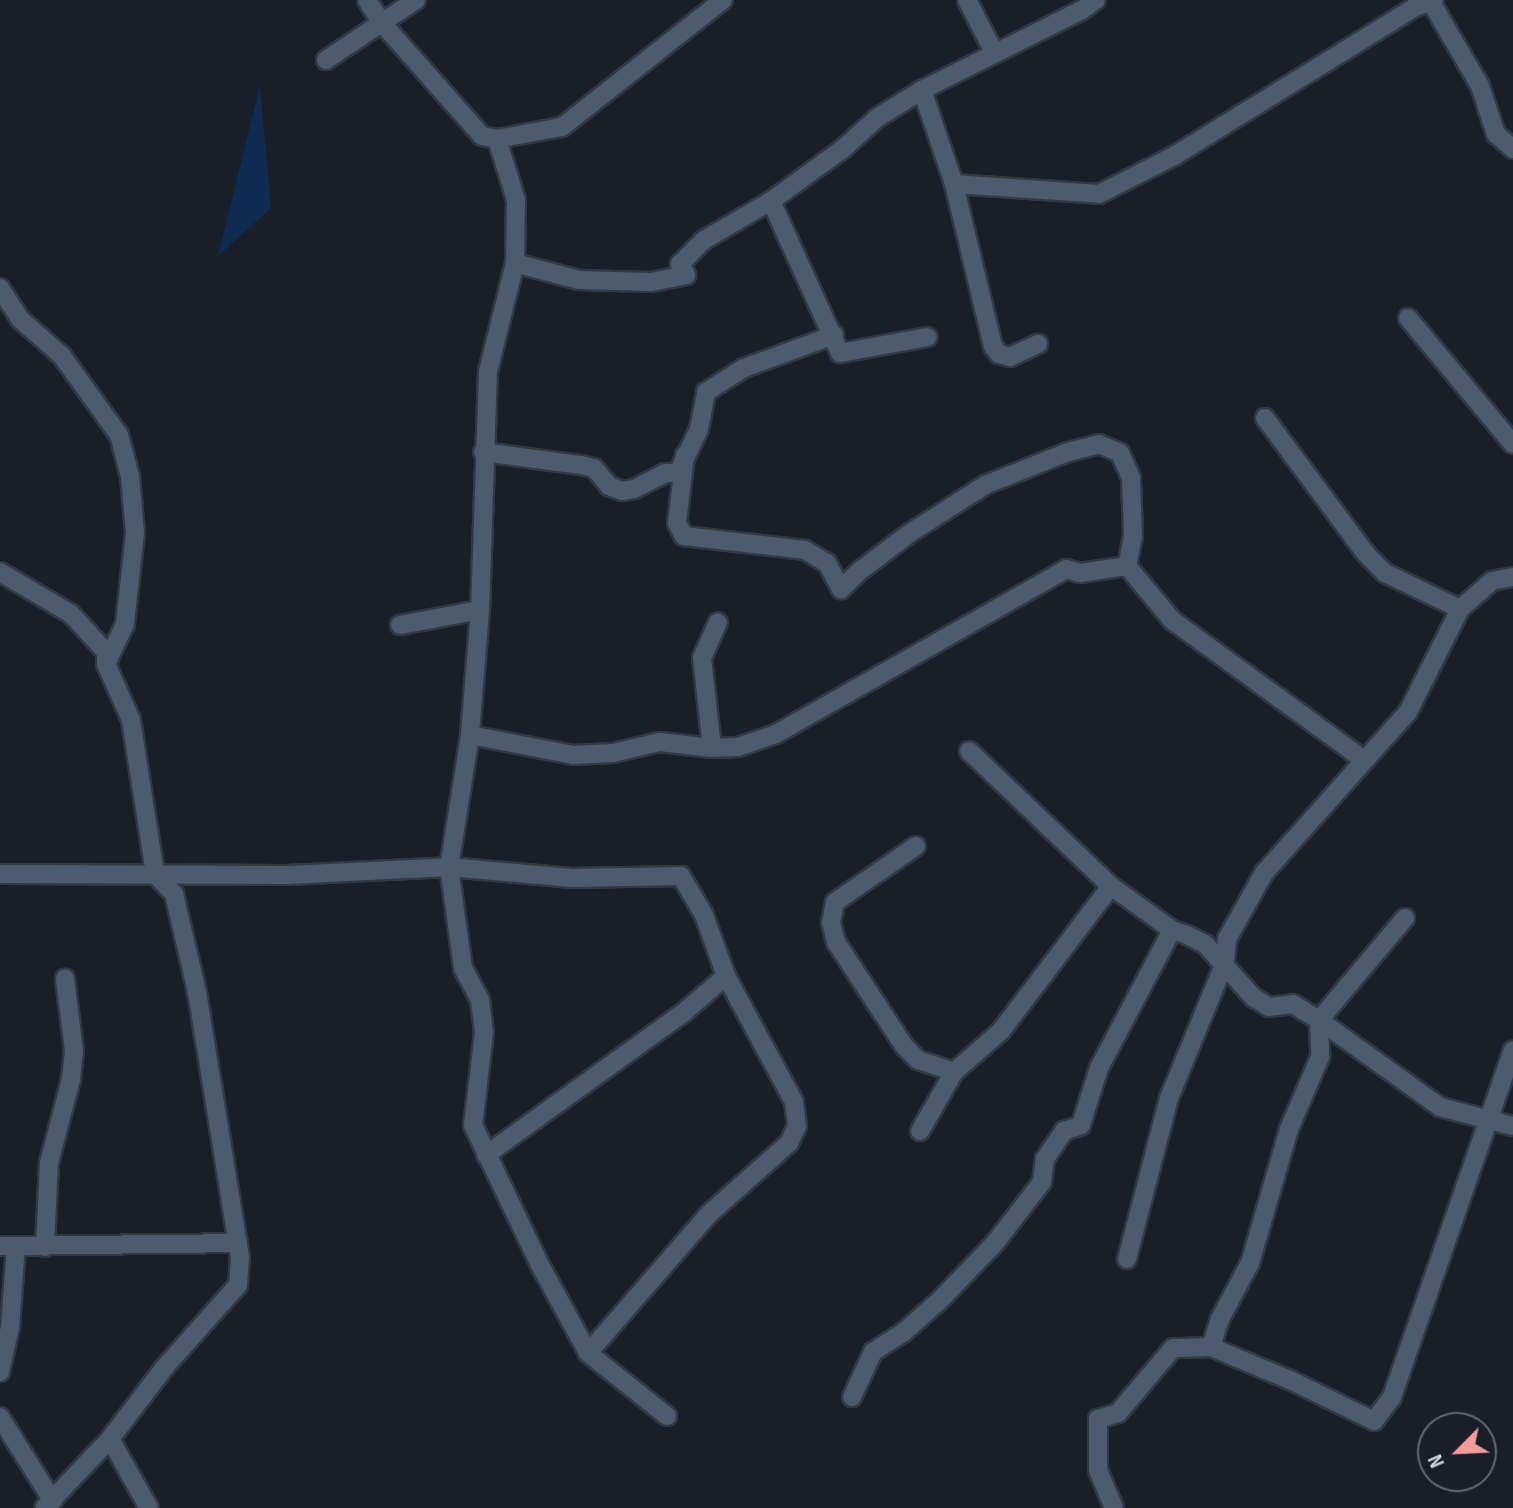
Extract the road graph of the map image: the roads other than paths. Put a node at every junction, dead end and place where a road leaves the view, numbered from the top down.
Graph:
1 (367, 0) edge
2 (416, 0) edge
3 (723, 0) edge
4 (967, 0) edge
5 (1096, 0) edge
6 (1423, 2) edge
7 (382, 23) junction
8 (994, 52) junction
9 (326, 60) dead end
10 (922, 90) junction
11 (497, 139) junction
12 (1513, 149) edge
13 (954, 184) junction
14 (771, 201) junction
15 (515, 263) junction
16 (0, 288) edge
17 (1408, 318) dead end
18 (834, 335) junction
19 (928, 337) dead end
20 (1038, 344) dead end
21 (1265, 418) dead end
22 (1513, 444) edge
23 (483, 452) junction
24 (685, 455) junction
25 (1127, 566) junction
26 (0, 572) edge
27 (1513, 577) edge
28 (1460, 609) junction
29 (480, 610) junction
30 (718, 622) dead end
31 (400, 625) dead end
32 (106, 664) junction
33 (470, 735) junction
34 (712, 748) junction
35 (969, 751) dead end
36 (1364, 760) junction
37 (916, 846) dead end
38 (449, 867) junction
39 (0, 874) edge
40 (155, 874) junction
41 (1111, 886) junction
42 (1405, 918) dead end
43 (1172, 930) junction
44 (1225, 962) junction
45 (726, 976) junction
46 (65, 979) dead end
47 (1319, 1020) junction
48 (1513, 1050) edge
49 (954, 1072) junction
50 (1490, 1119) junction
51 (1513, 1126) edge
52 (920, 1131) dead end
53 (486, 1155) junction
54 (238, 1243) junction
55 (8, 1246) edge
56 (45, 1247) junction
57 (1127, 1259) dead end
58 (1211, 1347) junction
59 (588, 1353) junction
60 (0, 1372) edge
61 (852, 1397) dead end
62 (667, 1416) dead end
63 (0, 1417) edge
64 (110, 1439) junction
65 (49, 1504) edge
66 (149, 1508) edge
67 (1114, 1508) edge

1 - 7 street
2 - 7 street
3 - 11 street
4 - 8 street
5 - 8 street
6 - 12 street
6 - 13 street
7 - 9 street
7 - 11 street
8 - 10 street
10 - 13 street
10 - 14 street
11 - 15 street
13 - 20 street
14 - 15 street
14 - 18 street
15 - 23 street
16 - 32 street
17 - 22 street
18 - 19 street
18 - 24 street
21 - 28 street
23 - 24 street
23 - 29 street
24 - 25 street
25 - 34 street
25 - 36 street
26 - 32 street
27 - 28 street
28 - 36 street
29 - 31 street
29 - 33 street
30 - 34 street
32 - 40 street
33 - 34 street
33 - 38 street
35 - 41 street
36 - 44 street
37 - 49 street
38 - 40 street
38 - 45 street
38 - 53 street
39 - 40 street
40 - 54 street
41 - 43 street
41 - 49 street
42 - 47 street
43 - 44 street
43 - 61 street
44 - 47 street
44 - 57 street
45 - 53 street
45 - 59 street
46 - 56 street
47 - 50 street
47 - 58 street
48 - 50 street
49 - 52 street
50 - 51 street
50 - 58 street
53 - 59 street
54 - 56 street
54 - 64 street
55 - 56 street
55 - 60 street
58 - 67 street
59 - 62 street
63 - 65 street
64 - 65 street
64 - 66 street

